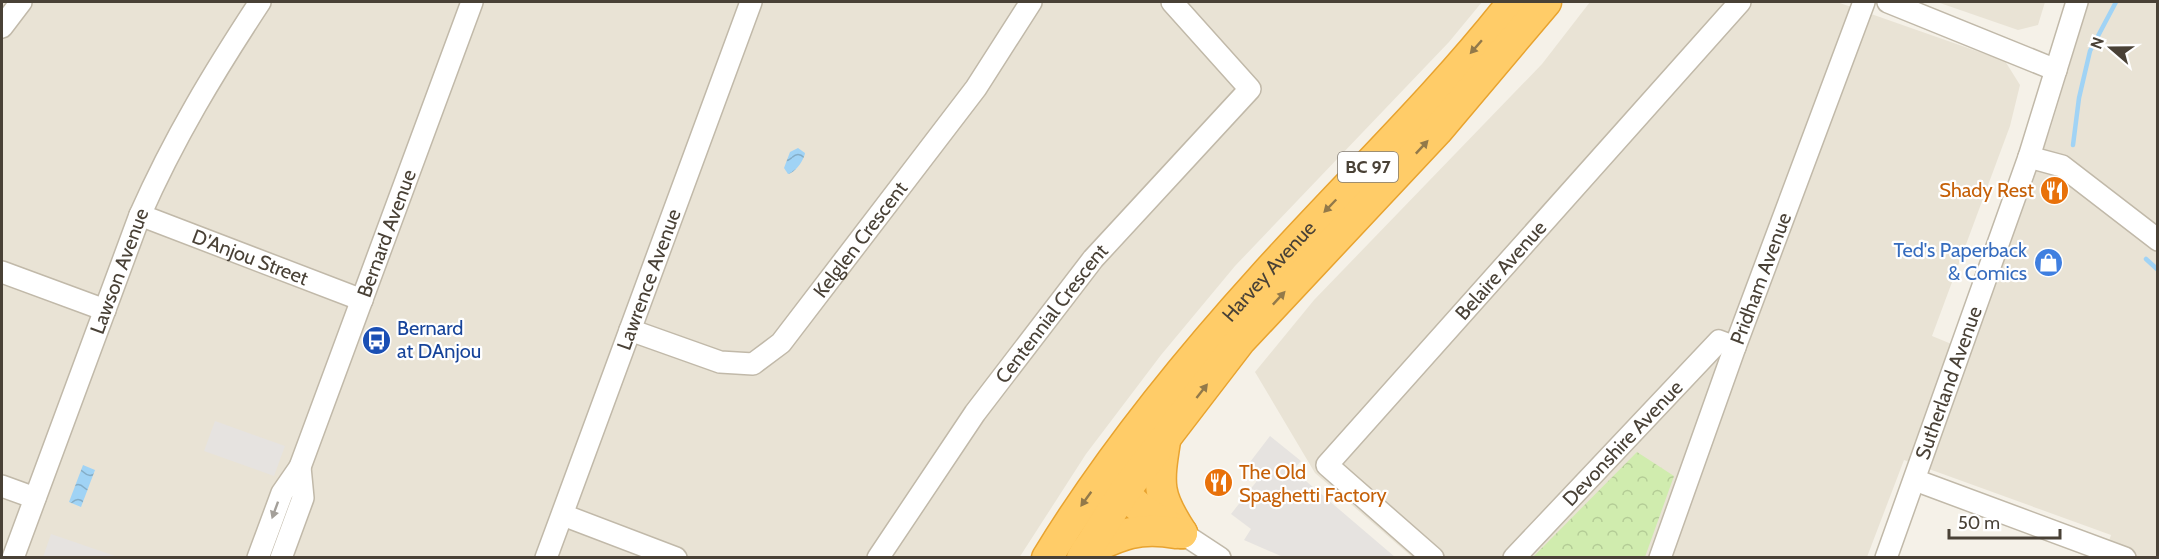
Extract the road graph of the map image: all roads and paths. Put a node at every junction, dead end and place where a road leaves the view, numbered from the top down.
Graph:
1 (21, 2) edge
2 (260, 2) edge
3 (472, 2) edge
4 (751, 2) edge
5 (1031, 2) edge
6 (1172, 2) edge
7 (1513, 2) edge
8 (1546, 2) edge
9 (1740, 2) edge
10 (1864, 2) edge
11 (1888, 2) edge
12 (2077, 2) edge
13 (2, 27) edge
14 (2056, 70) junction
15 (2029, 157) junction
16 (140, 215) junction
17 (2157, 240) edge
18 (2, 272) edge
19 (362, 300) junction
20 (105, 310) junction
21 (630, 330) junction
22 (1735, 347) junction
23 (1166, 437) junction
24 (1121, 452) junction
25 (300, 467) junction
26 (1915, 480) junction
27 (2, 486) edge
28 (1124, 492) junction
29 (35, 498) junction
30 (563, 515) junction
31 (1182, 533) junction
32 (2086, 551) edge
33 (1084, 554) edge
34 (13, 558) edge
35 (258, 558) edge
36 (281, 558) edge
37 (546, 558) edge
38 (676, 558) edge
39 (878, 558) edge
40 (1047, 558) edge
41 (1220, 558) edge
42 (1433, 558) edge
43 (1514, 558) edge
44 (1660, 558) edge
45 (1886, 558) edge
46 (2125, 558) edge

1 - 13 street
2 - 16 street, Lawson Avenue
3 - 19 street, Bernard Avenue
4 - 21 street, Lawrence Avenue
5 - 21 street, Kelglen Crescent
6 - 39 street, Centennial Crescent
7 -> 24 highway, Harvey Avenue / BC 97
23 -> 8 highway, Harvey Avenue / BC 97
9 - 42 street, Belaire Avenue
10 - 22 street, Pridham Avenue
11 - 14 street
12 - 14 street, Sutherland Avenue
14 - 15 street, Sutherland Avenue
15 - 17 street
15 - 26 street, Sutherland Avenue
16 - 19 street, D'Anjou Street
16 - 20 street, Lawson Avenue
18 - 20 street
19 - 25 street, Bernard Avenue
20 - 29 street, Lawson Avenue
21 - 30 street, Lawrence Avenue
22 - 43 street, Devonshire Avenue
22 - 44 street, Pridham Avenue
23 - 28 highway, Harvey Avenue / BC 97
23 - 31 highway
24 - 28 highway
24 -> 40 highway, Harvey Avenue / BC 97
25 -> 35 street, Bernard Avenue
25 - 36 street, Bernard Avenue
26 - 32 street
26 - 45 street, Sutherland Avenue
27 - 29 street
28 - 31 highway
28 - 33 highway, Harvey Avenue / BC 97
29 - 34 street, Lawson Avenue
30 - 37 street, Lawrence Avenue
30 - 38 street
31 - 33 highway
31 - 41 street
32 - 46 street

